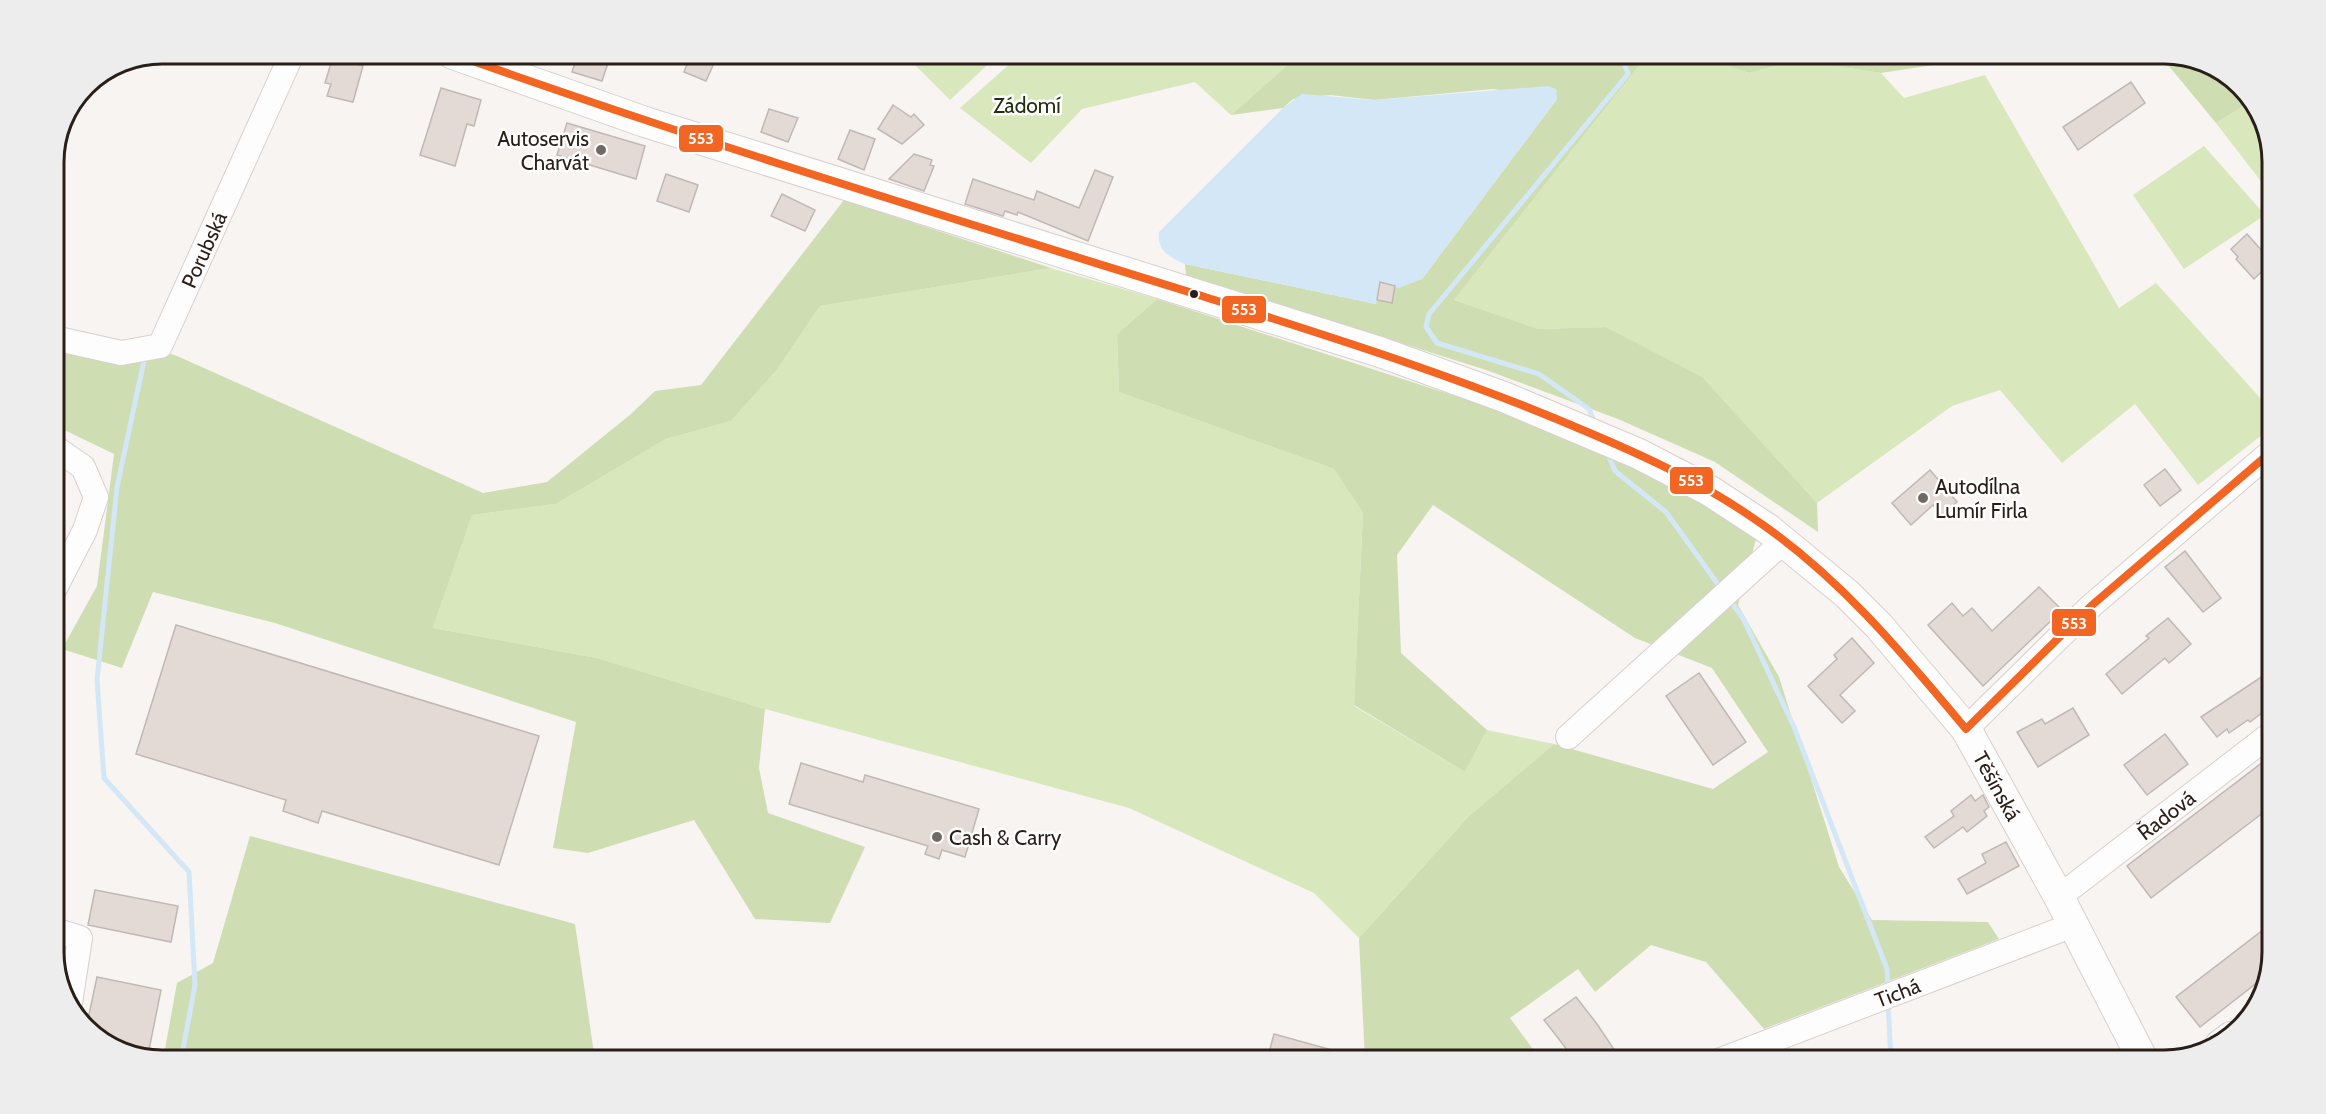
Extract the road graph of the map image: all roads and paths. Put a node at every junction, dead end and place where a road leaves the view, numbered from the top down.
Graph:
1 (287, 64) edge
2 (481, 64) edge
3 (65, 340) edge
4 (65, 455) edge
5 (2261, 460) edge
6 (1784, 541) junction
7 (65, 569) edge
8 (1966, 729) junction
9 (1568, 737) dead end
10 (2262, 741) edge
11 (2059, 897) junction
12 (2073, 925) junction
13 (65, 933) edge
14 (72, 987) edge
15 (1747, 1050) edge
16 (2138, 1050) edge

1 - 3 street, Porubská
2 - 6 main road, Těšínská
4 - 7 street
5 - 8 street
6 - 8 main road, Těšínská
6 - 9 street
8 - 11 main road, Těšínská
10 - 11 street, Řadová
11 - 12 main road, Těšínská
12 - 15 street, Tichá
12 - 16 main road, Těšínská
13 - 14 street

